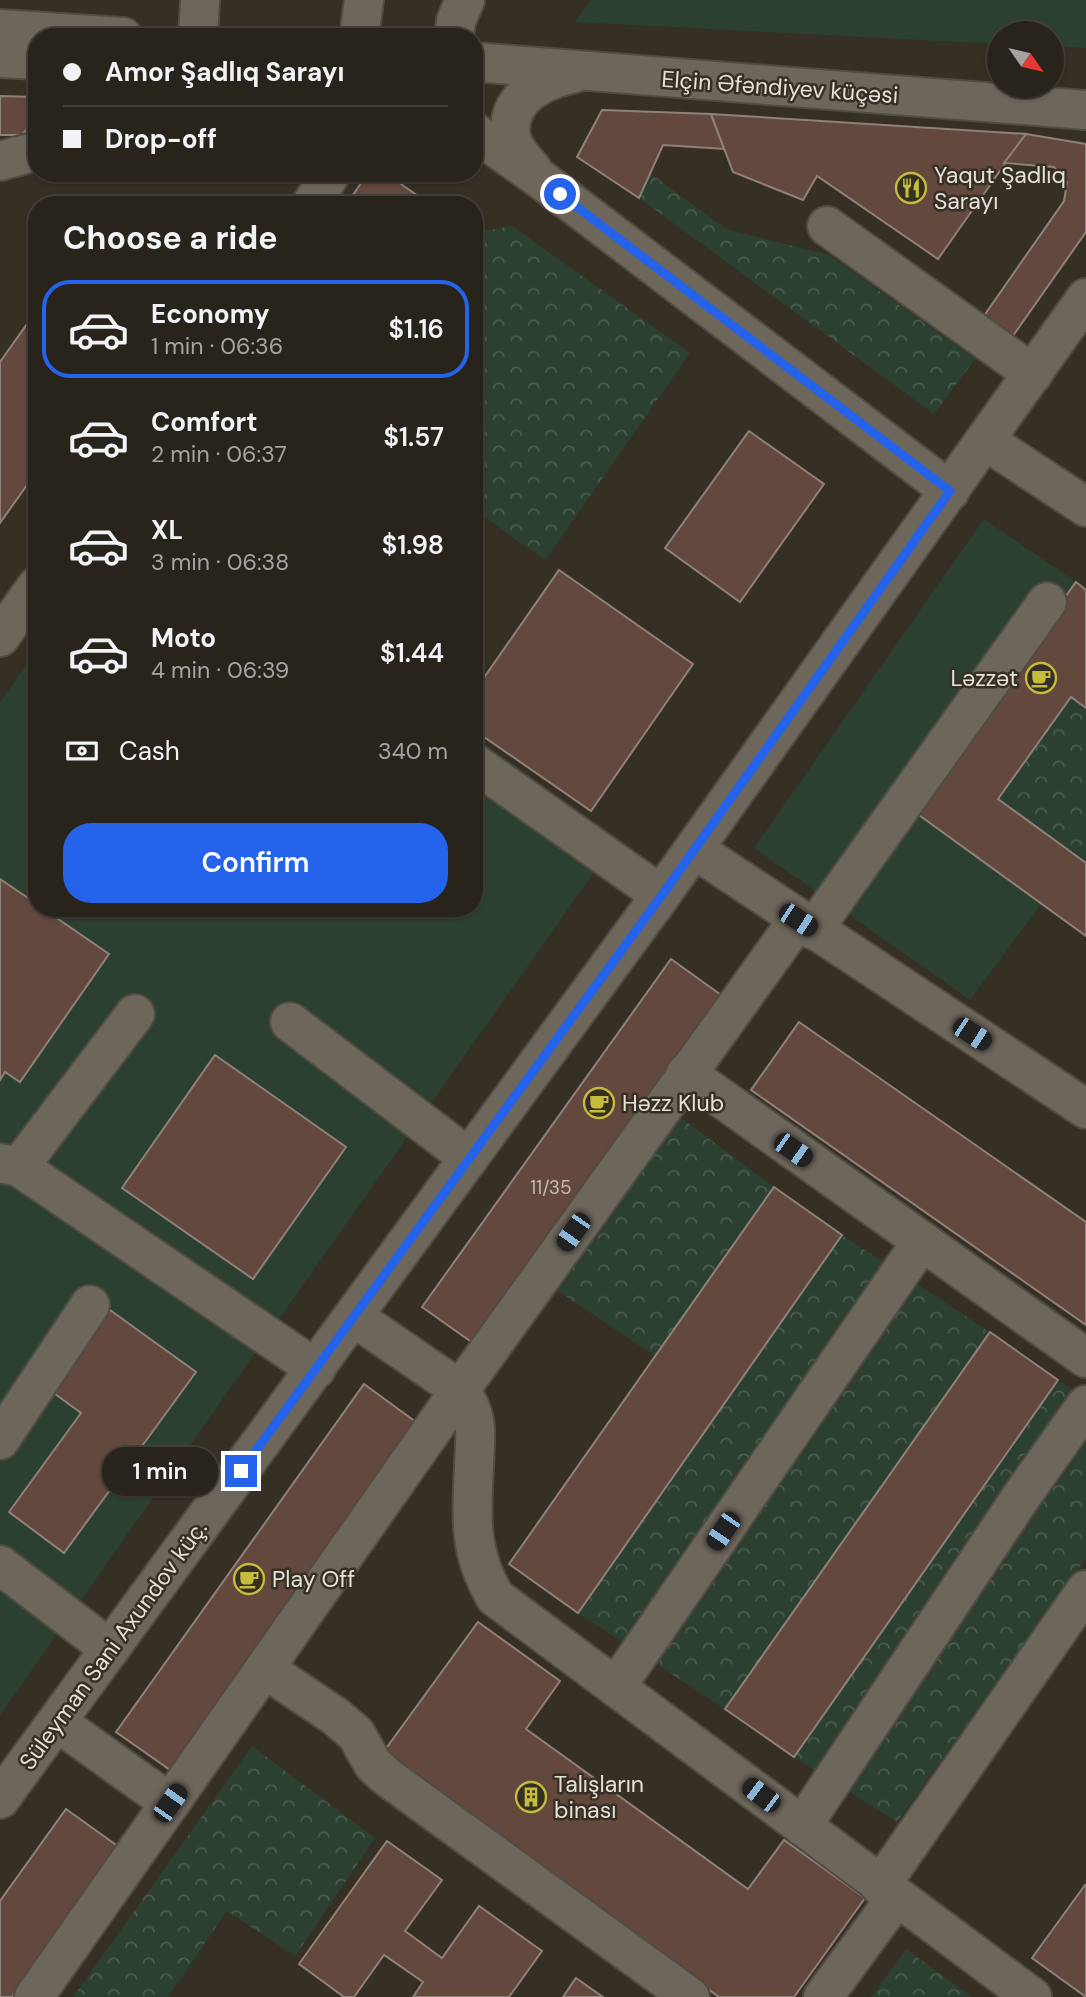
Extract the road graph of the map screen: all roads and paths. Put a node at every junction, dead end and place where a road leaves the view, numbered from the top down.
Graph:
1 (200, 0) edge
2 (364, 0) edge
3 (465, 0) edge
4 (198, 28) edge
5 (360, 28) edge
6 (455, 28) edge
7 (0, 29) edge
8 (28, 31) edge
9 (0, 58) edge
10 (28, 60) edge
11 (483, 63) edge
12 (580, 72) junction
13 (1086, 110) edge
14 (483, 138) edge
15 (28, 153) edge
16 (0, 161) edge
17 (538, 178) junction
18 (827, 226) dead end
19 (1086, 298) edge
20 (1033, 374) junction
21 (986, 441) junction
22 (950, 491) junction
23 (1086, 507) edge
24 (28, 599) edge
25 (1047, 602) dead end
26 (0, 638) edge
27 (483, 769) edge
28 (694, 849) junction
29 (662, 895) junction
30 (805, 925) junction
31 (135, 1014) dead end
32 (290, 1022) dead end
33 (686, 1073) junction
34 (1086, 1109) edge
35 (469, 1158) junction
36 (10, 1165) edge
37 (922, 1241) junction
38 (90, 1305) dead end
39 (354, 1317) junction
40 (1086, 1358) edge
41 (316, 1369) junction
42 (460, 1390) junction
43 (1086, 1405) edge
44 (0, 1440) edge
45 (0, 1564) edge
46 (1086, 1590) edge
47 (110, 1649) junction
48 (265, 1669) junction
49 (616, 1687) junction
50 (57, 1722) junction
51 (0, 1799) edge
52 (170, 1803) junction
53 (802, 1826) junction
54 (888, 1892) junction
55 (34, 1997) edge
56 (690, 1997) edge
57 (823, 1997) edge
58 (1031, 1997) edge

1 - 4 street
2 - 5 street
3 - 6 street
7 - 8 street
9 - 10 street
11 - 12 street, Elçin Əfəndiyev küçəsi
12 - 13 street, Elçin Əfəndiyev küçəsi
12 - 17 street
14 - 17 street
15 - 16 street
17 - 22 street
18 - 20 street
19 - 20 street, Süleyman Sani Axundov küç.
20 - 21 street, Süleyman Sani Axundov küç.
21 - 22 street, Süleyman Sani Axundov küç.
21 - 23 street
22 - 28 street, Süleyman Sani Axundov küç.
24 - 26 street
25 - 30 street
27 - 29 street
28 - 29 street, Süleyman Sani Axundov küç.
28 - 30 street
29 - 35 street, Süleyman Sani Axundov küç.
30 - 33 street
30 - 34 street
31 - 36 street
32 - 35 street
33 - 37 street
33 - 42 street
35 - 39 street, Süleyman Sani Axundov küç.
36 - 41 street
37 - 40 street
37 - 49 street
38 - 44 street
39 - 41 street, Süleyman Sani Axundov küç.
39 - 42 street
41 - 47 street, Süleyman Sani Axundov küç.
42 - 48 street
42 - 49 street
43 - 53 street
45 - 47 street
46 - 54 street
47 - 50 street, Süleyman Sani Axundov küç.
48 - 52 street
48 - 56 street
49 - 53 street
50 - 51 street, Süleyman Sani Axundov küç.
50 - 52 street
52 - 55 street
53 - 54 street
54 - 57 street
54 - 58 street

